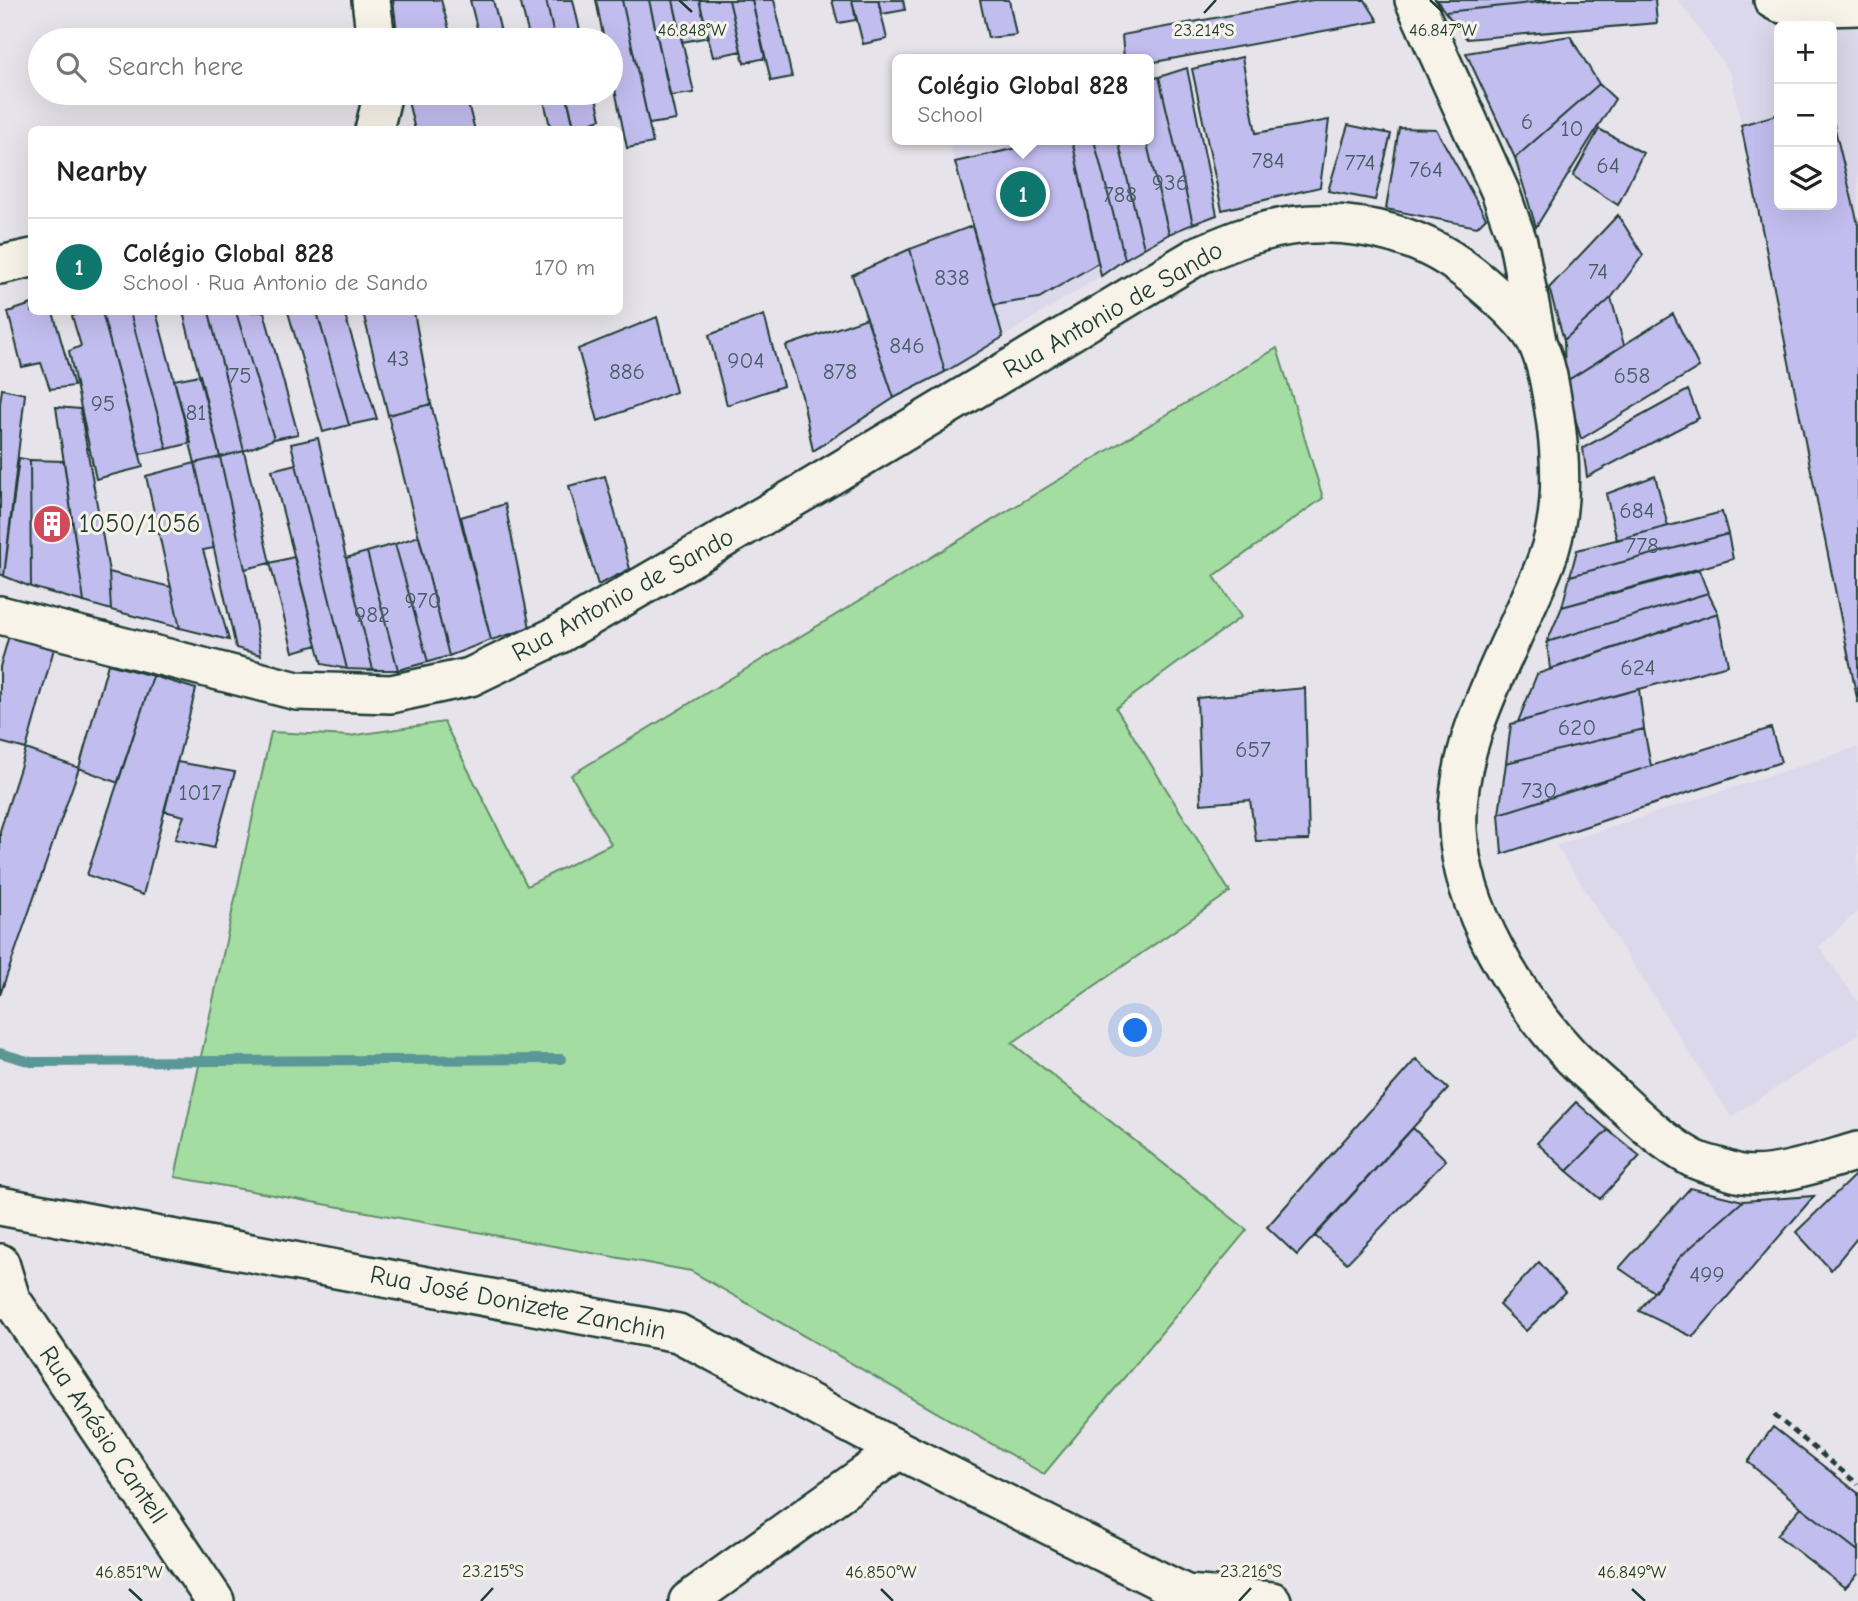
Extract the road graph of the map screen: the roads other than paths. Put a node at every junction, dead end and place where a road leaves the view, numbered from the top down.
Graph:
1 (371, 0) edge
2 (1414, 0) edge
3 (1773, 0) edge
4 (1858, 6) edge
5 (374, 28) edge
6 (380, 105) edge
7 (375, 126) edge
8 (1538, 342) junction
9 (0, 615) edge
10 (1858, 1151) edge
11 (0, 1206) edge
12 (0, 1263) edge
13 (899, 1450) junction
14 (1183, 1597) edge
15 (215, 1601) edge
16 (688, 1601) edge
17 (1272, 1601) edge

1 - 5 street
2 - 8 street
3 - 4 street
6 - 7 street
8 - 9 street, Rua Antonio de Sando
8 - 10 street, Rua Antonio de Sando
11 - 13 street, Rua José Donizete Zanchin
12 - 15 street, Rua Anésio Cantell
13 - 14 street, Rua José Donizete Zanchin
13 - 16 street
14 - 17 street, Rua José Donizete Zanchin

